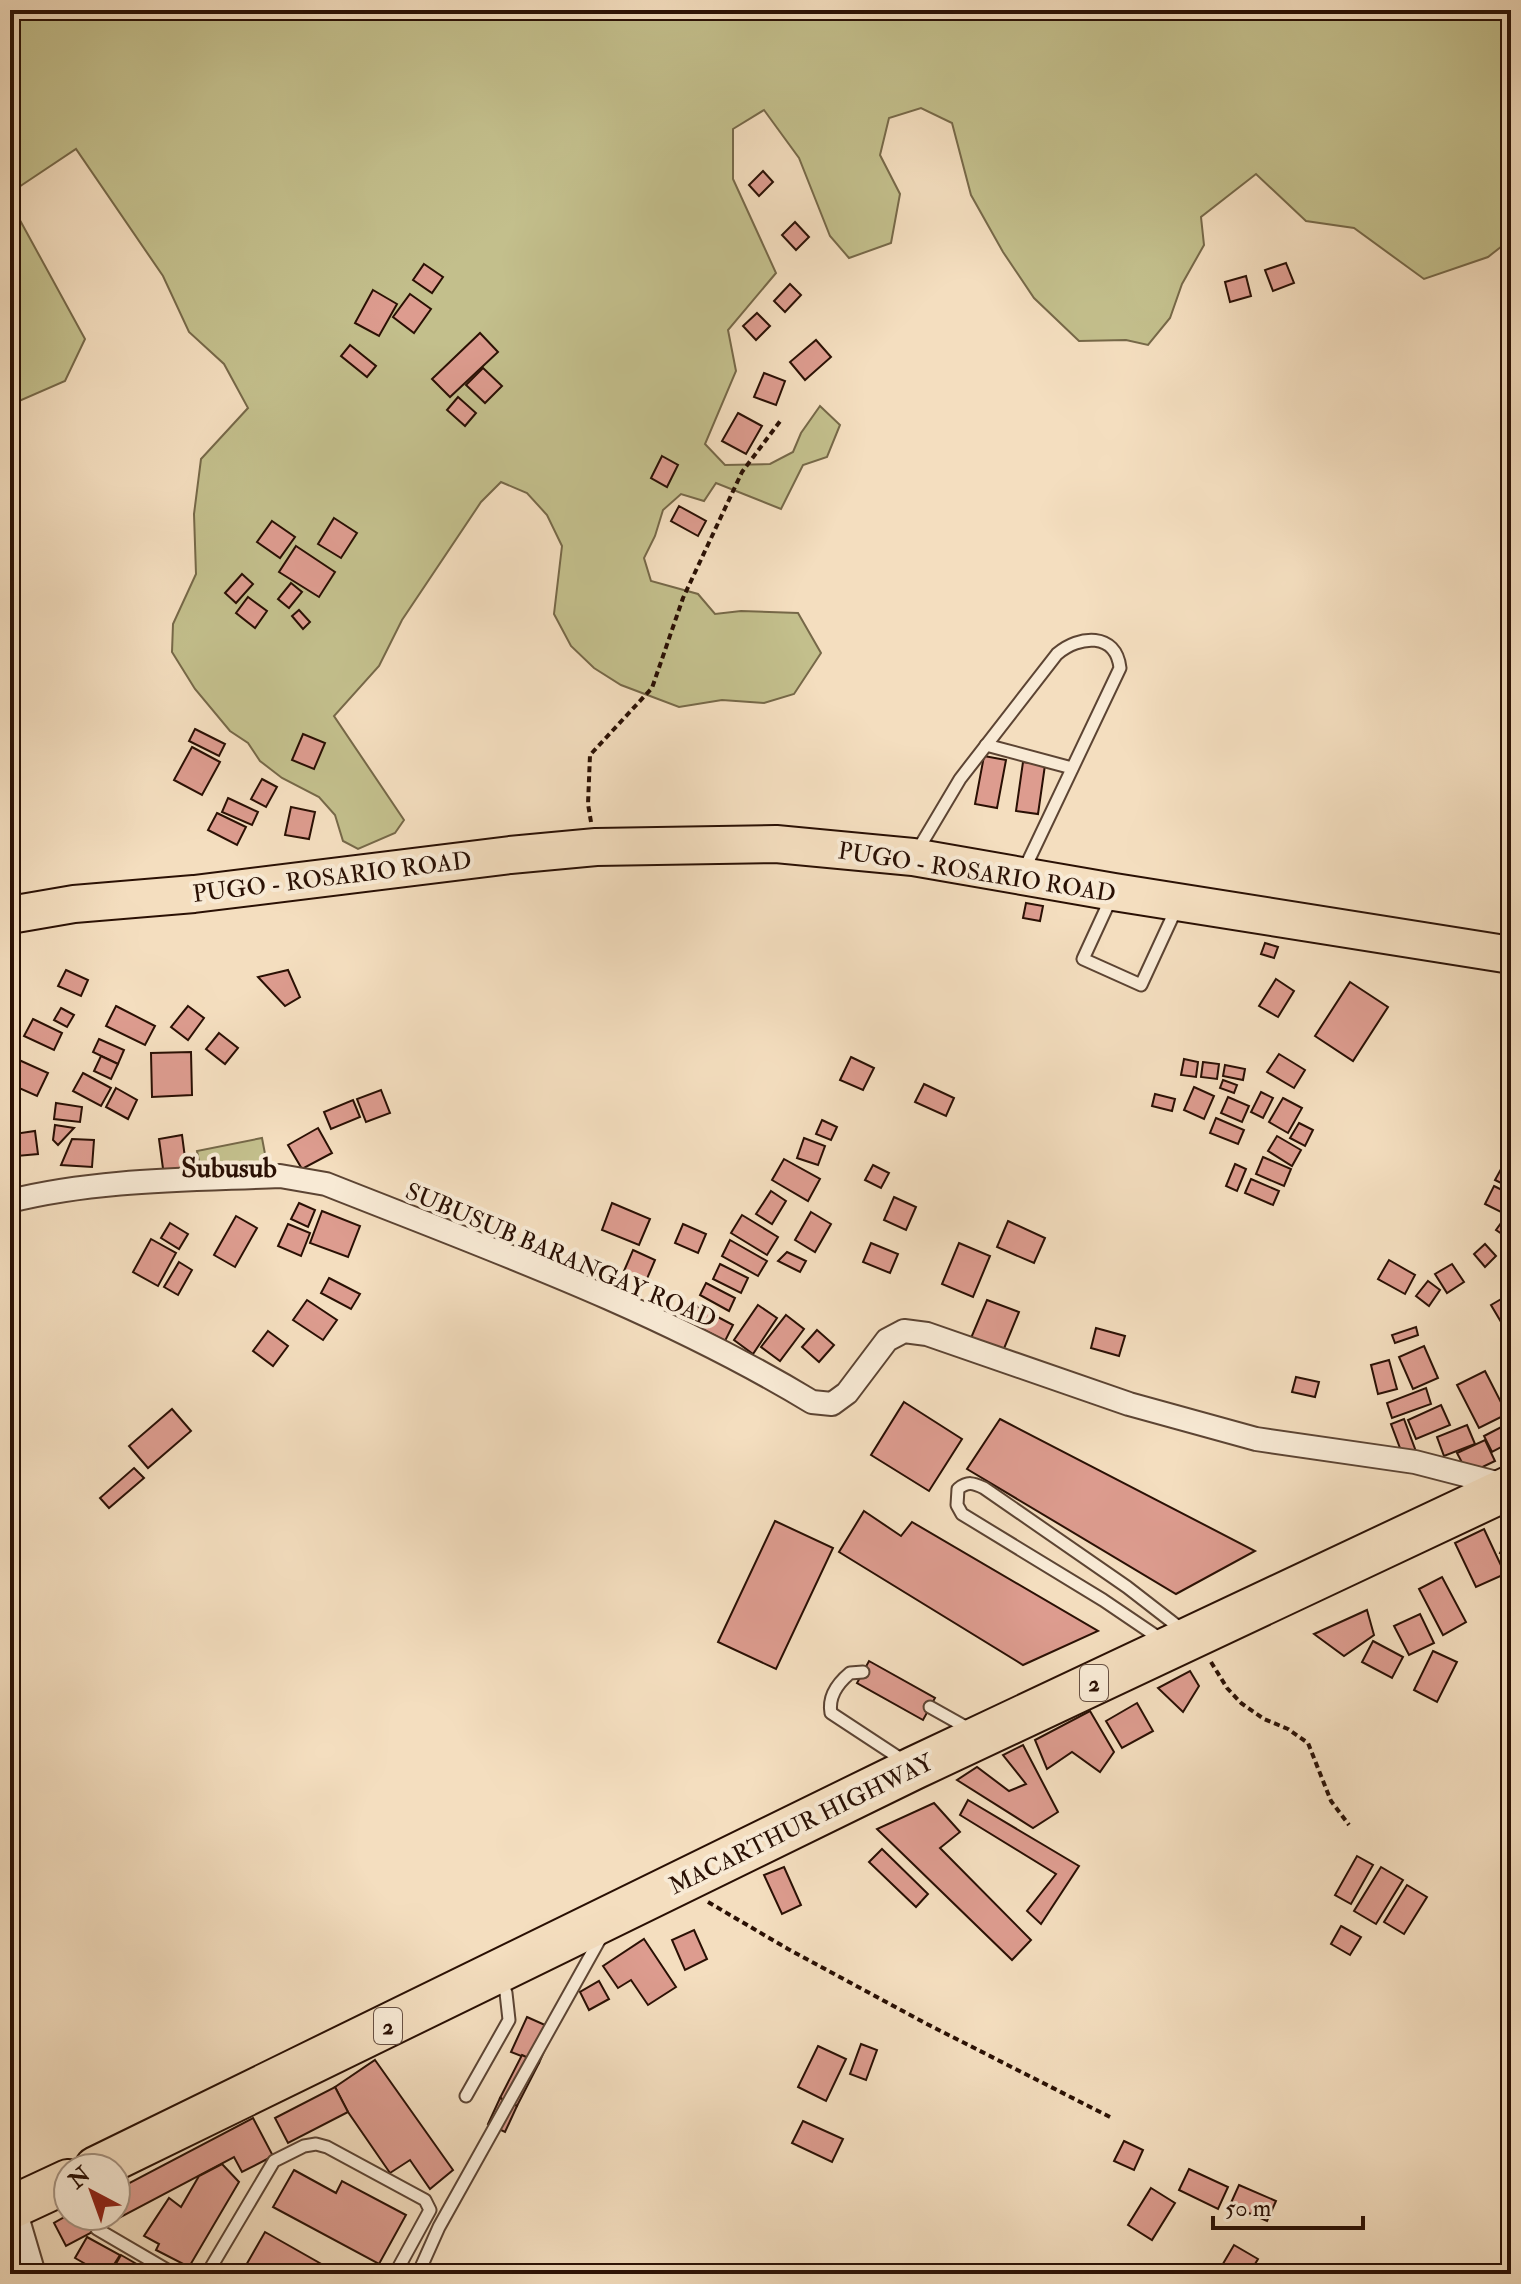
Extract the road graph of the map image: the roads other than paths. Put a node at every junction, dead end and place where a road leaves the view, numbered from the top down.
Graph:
1 (986, 745) junction
2 (1072, 768) junction
3 (913, 857) junction
4 (1022, 875) junction
5 (1114, 892) junction
6 (1179, 902) junction
7 (10, 915) edge
8 (1511, 955) edge
9 (10, 1201) edge
10 (1511, 1487) edge
11 (1181, 1642) junction
12 (863, 1672) dead end
13 (930, 1707) dead end
14 (982, 1736) junction
15 (914, 1768) junction
16 (613, 1916) junction
17 (498, 1972) junction
18 (466, 2096) dead end
19 (129, 2152) edge
20 (52, 2192) edge
21 (12, 2207) edge
22 (102, 2232) edge
23 (34, 2274) edge
24 (174, 2274) edge
25 (207, 2274) edge
26 (395, 2274) edge
27 (418, 2274) edge

1 - 2 lane
1 - 2 lane
1 - 3 lane
2 - 4 lane
3 - 4 main road, PUGO - ROSARIO ROAD
3 - 7 main road, PUGO - ROSARIO ROAD
4 - 5 main road, PUGO - ROSARIO ROAD
5 - 6 main road, PUGO - ROSARIO ROAD
5 - 6 lane
6 - 8 main road, PUGO - ROSARIO ROAD
9 - 10 street, SUBUSUB BARANGAY ROAD
10 - 11 highway, MACARTHUR HIGHWAY / 2
11 - 11 lane
11 - 14 highway, MACARTHUR HIGHWAY / 2
12 - 15 lane
13 - 14 lane
14 - 15 highway, MACARTHUR HIGHWAY / 2
15 - 16 highway, MACARTHUR HIGHWAY / 2
16 - 17 highway, MACARTHUR HIGHWAY / 2
16 - 27 lane
17 - 18 lane
17 - 19 highway, MACARTHUR HIGHWAY / 2
20 - 21 highway
21 - 23 street
22 - 24 lane
25 - 26 lane

